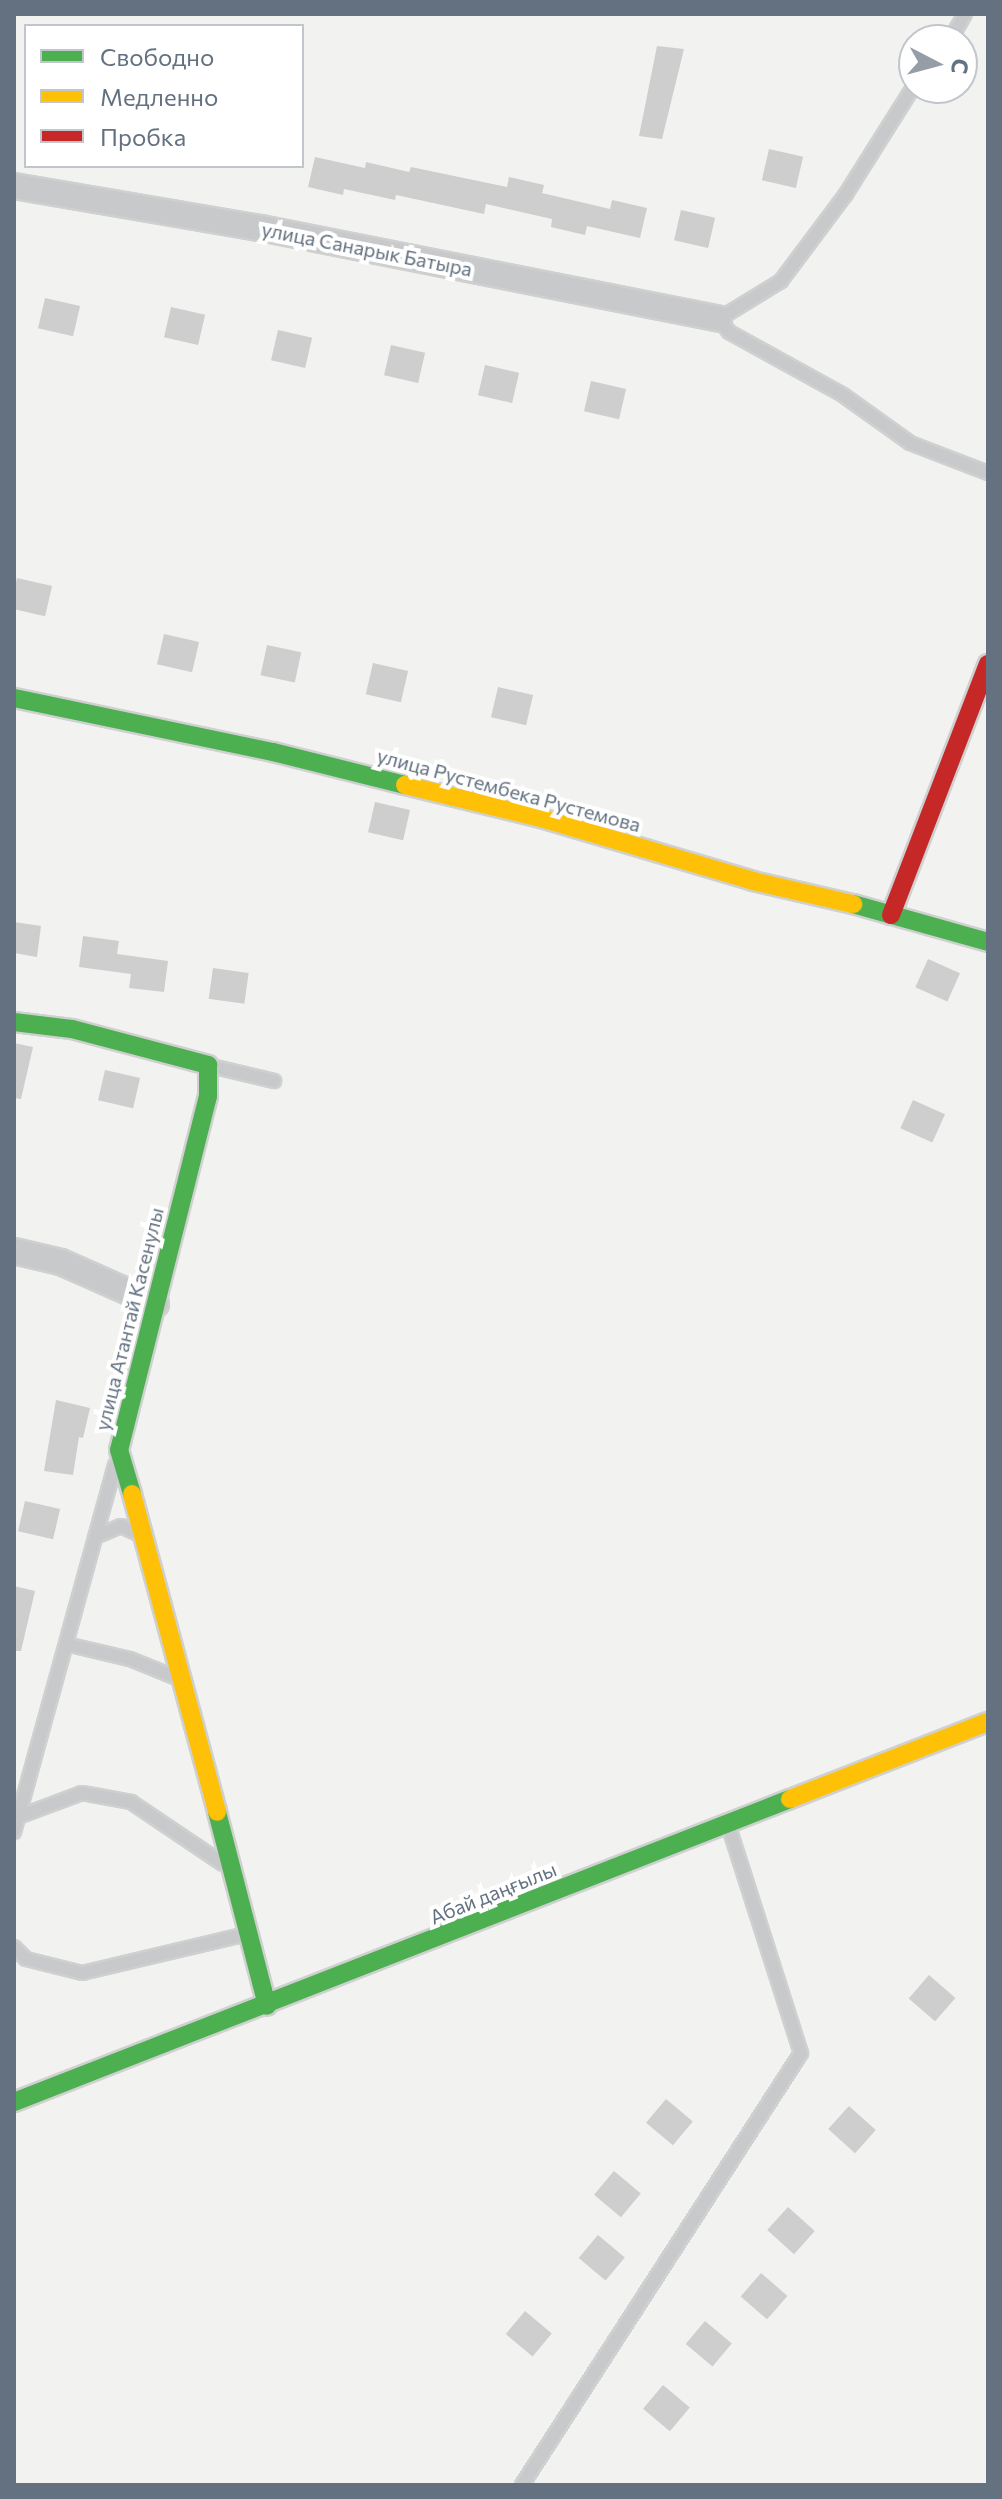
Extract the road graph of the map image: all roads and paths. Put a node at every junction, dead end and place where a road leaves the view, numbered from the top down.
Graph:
1 (903, 104) edge
2 (14, 186) edge
3 (719, 319) junction
4 (988, 473) edge
5 (988, 664) edge
6 (14, 698) edge
7 (891, 915) junction
8 (988, 942) edge
9 (14, 1022) edge
10 (208, 1065) junction
11 (274, 1081) dead end
12 (14, 1251) edge
13 (156, 1304) junction
14 (119, 1450) junction
15 (95, 1537) junction
16 (146, 1538) junction
17 (66, 1644) junction
18 (184, 1681) junction
19 (988, 1722) edge
20 (18, 1817) junction
21 (728, 1824) junction
22 (14, 1832) edge
23 (233, 1871) junction
24 (249, 1934) junction
25 (14, 1947) edge
26 (267, 2006) junction
27 (14, 2102) edge
28 (522, 2485) edge

1 - 3 lane
2 - 3 street, улица Санарык Батыра
3 - 4 lane
5 - 7 street
6 - 7 street, улица Рустембека Рустемова
7 - 8 street, улица Рустембека Рустемова
9 - 10 street
10 - 11 lane
10 - 13 street, улица Атантай Касенулы
12 - 13 street
13 - 14 street, улица Атантай Касенулы
14 - 15 lane
14 - 16 street, улица Атантай Касенулы
15 - 16 lane
15 - 17 lane
16 - 18 street, улица Атантай Касенулы
17 - 18 lane
17 - 20 lane
18 - 23 street, улица Атантай Касенулы
19 - 21 street, Абай даңғылы
20 - 22 lane
20 - 23 lane
21 - 26 street, Абай даңғылы
21 - 28 lane
23 - 24 street, улица Атантай Касенулы
24 - 25 lane
24 - 26 street, улица Атантай Касенулы
26 - 27 street, Абай даңғылы

